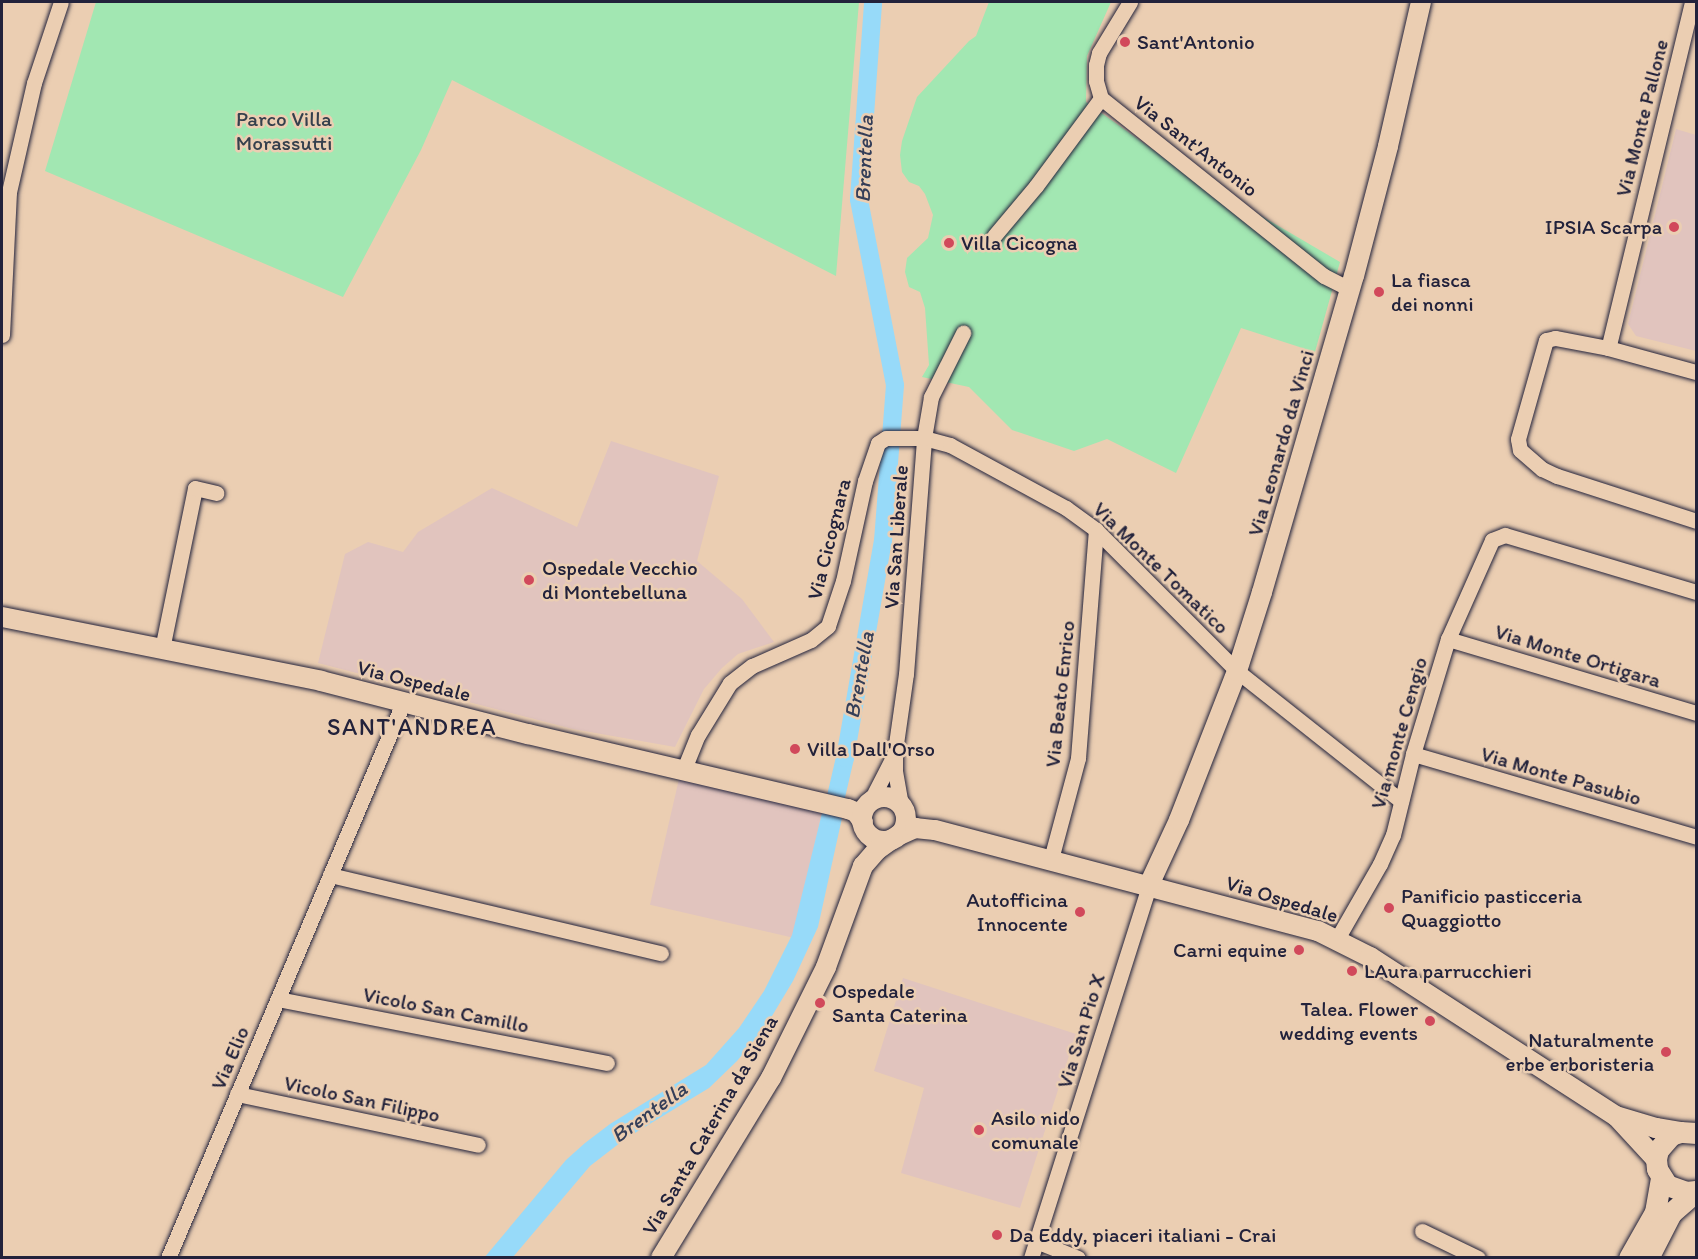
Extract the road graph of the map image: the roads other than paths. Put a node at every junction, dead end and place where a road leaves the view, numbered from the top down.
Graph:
1 (61, 2) edge
2 (1130, 2) edge
3 (1422, 2) edge
4 (1692, 2) edge
5 (1101, 98) junction
6 (994, 236) dead end
7 (1350, 289) junction
8 (963, 333) dead end
9 (2, 335) edge
10 (1608, 348) junction
11 (1696, 372) edge
12 (924, 438) junction
13 (216, 493) dead end
14 (1696, 521) edge
15 (1096, 530) junction
16 (1696, 592) edge
17 (2, 617) edge
18 (1448, 639) junction
19 (162, 649) junction
20 (1237, 670) junction
21 (403, 703) junction
22 (1696, 713) edge
23 (895, 751) junction
24 (1413, 754) junction
25 (684, 769) junction
26 (1401, 801) junction
27 (902, 807) junction
28 (866, 813) junction
29 (935, 830) junction
30 (1696, 837) edge
31 (895, 838) junction
32 (1051, 859) junction
33 (330, 875) junction
34 (855, 884) junction
35 (1149, 885) junction
36 (1337, 939) junction
37 (661, 953) dead end
38 (278, 999) junction
39 (607, 1063) dead end
40 (237, 1094) junction
41 (1616, 1116) junction
42 (1691, 1131) edge
43 (478, 1145) dead end
44 (1658, 1168) junction
45 (1696, 1191) edge
46 (1422, 1231) dead end
47 (1645, 1232) junction
48 (1036, 1241) junction
49 (168, 1257) edge
50 (661, 1257) edge
51 (1031, 1257) edge
52 (1078, 1257) edge
53 (1478, 1257) edge
54 (1629, 1257) edge
55 (1639, 1257) edge
56 (1648, 1257) edge

1 - 9 street
2 - 5 street, Via Sant'Antonio
3 - 7 street, Via Leonardo da Vinci
4 - 10 street, Via Monte Pallone
5 - 6 street
5 - 7 street, Via Sant'Antonio
7 - 20 street, Via Leonardo da Vinci
8 - 12 street, Via San Liberale
10 - 11 street
10 - 14 street
12 - 15 street, Via Monte Tomatico
12 - 23 street, Via San Liberale
12 - 25 street, Via Cicognara
13 - 19 street
15 - 20 street, Via Monte Tomatico
15 - 32 street, Via Beato Enrico
16 - 18 street, Via monte Cengio
17 - 19 street, Via Ospedale
18 - 22 street, Via Monte Ortigara
18 - 24 street, Via monte Cengio
19 - 21 street, Via Ospedale
20 - 26 street, Via Monte Tomatico
20 - 35 street, Via Leonardo da Vinci
21 - 25 street, Via Ospedale
21 - 33 street, Via Elio
23 - 27 street, Via San Liberale
23 - 28 street, Via San Liberale
24 - 26 street, Via monte Cengio
24 - 30 street, Via Monte Pasubio
25 - 28 street, Via Ospedale
26 - 36 street, Via monte Cengio
27 - 28 street
27 - 29 street, Via Ospedale
27 - 31 street
28 - 31 street
28 - 34 street, Via Santa Caterina da Siena
29 - 31 street, Via Ospedale
29 - 32 street, Via Ospedale
31 - 34 street, Via Santa Caterina da Siena
32 - 35 street, Via Ospedale
33 - 37 street
33 - 38 street, Via Elio
34 - 50 street, Via Santa Caterina da Siena
35 - 36 street, Via Ospedale
35 - 48 street, Via San Pio X
36 - 41 street, Via Ospedale
38 - 39 street, Vicolo San Camillo
38 - 40 street, Via Elio
40 - 43 street, Vicolo San Filippo
40 - 49 street, Via Elio
41 - 42 street, Via Ospedale
41 - 44 street
42 - 44 main road
44 - 45 main road
44 - 47 main road
45 - 56 main road
46 - 53 street
47 - 54 main road
47 - 55 street
48 - 51 street, Via San Pio X
48 - 52 street

